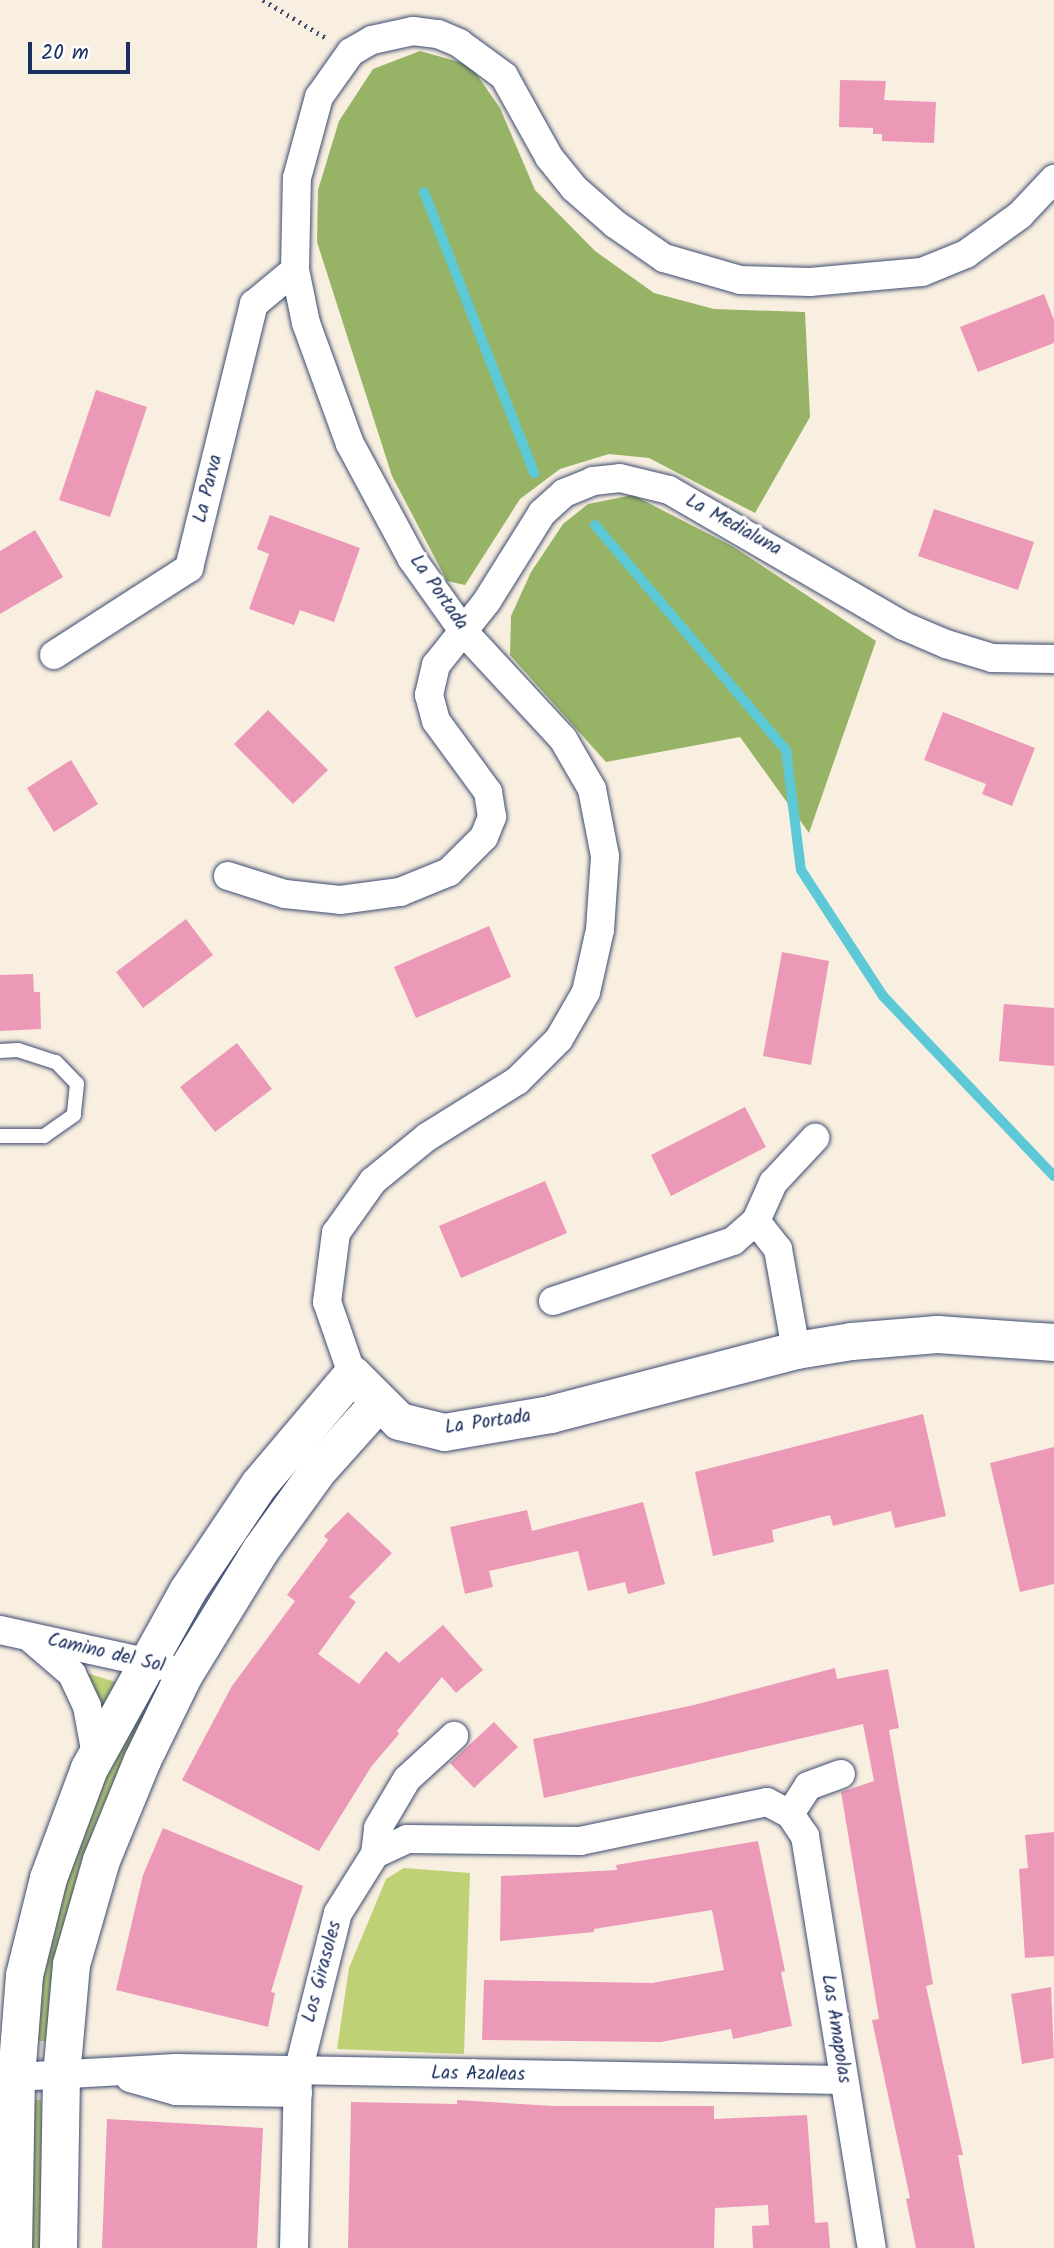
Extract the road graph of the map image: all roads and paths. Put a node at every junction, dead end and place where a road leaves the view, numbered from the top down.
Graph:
1 (264, 0) edge
2 (351, 52) junction
3 (1054, 179) edge
4 (295, 270) junction
5 (464, 632) junction
6 (54, 655) dead end
7 (1054, 659) edge
8 (228, 876) dead end
9 (0, 1051) edge
10 (0, 1136) edge
11 (815, 1138) dead end
12 (756, 1220) junction
13 (553, 1301) dead end
14 (1054, 1342) edge
15 (796, 1350) junction
16 (352, 1374) junction
17 (377, 1404) junction
18 (13, 1633) edge
19 (149, 1660) junction
20 (184, 1674) junction
21 (454, 1735) dead end
22 (96, 1755) junction
23 (841, 1774) dead end
24 (790, 1814) junction
25 (375, 1854) junction
26 (61, 2076) junction
27 (16, 2077) junction
28 (843, 2080) junction
29 (298, 2083) junction
30 (13, 2248) edge
31 (58, 2248) edge
32 (294, 2248) edge
33 (872, 2248) edge

1 - 2 path
2 - 3 street, La Portada
2 - 4 street, La Portada
4 - 5 street, La Portada
4 - 6 street, La Parva
5 - 7 street, La Medialuna
5 - 8 street, La Medialuna
5 - 16 street, La Portada
9 - 10 lane
11 - 12 street
12 - 13 street
12 - 15 street
14 - 15 street, La Portada
15 - 17 street, La Portada
16 - 17 street, La Portada
16 - 19 street
17 - 20 street
18 - 19 street, Camino del Sol
18 - 22 street, Camino del Sol
19 - 20 street, Camino del Sol
19 - 22 street
20 - 26 street
21 - 25 street, Los Girasoles
22 - 27 street
23 - 24 street
24 - 25 street
24 - 28 street, Las Amapolas
25 - 29 street, Los Girasoles
26 - 27 street, Las Azaleas
26 - 29 street, Las Azaleas
26 - 31 street
27 - 30 street
28 - 29 street, Las Azaleas
28 - 33 street, Las Amapolas
29 - 32 street, Los Girasoles

